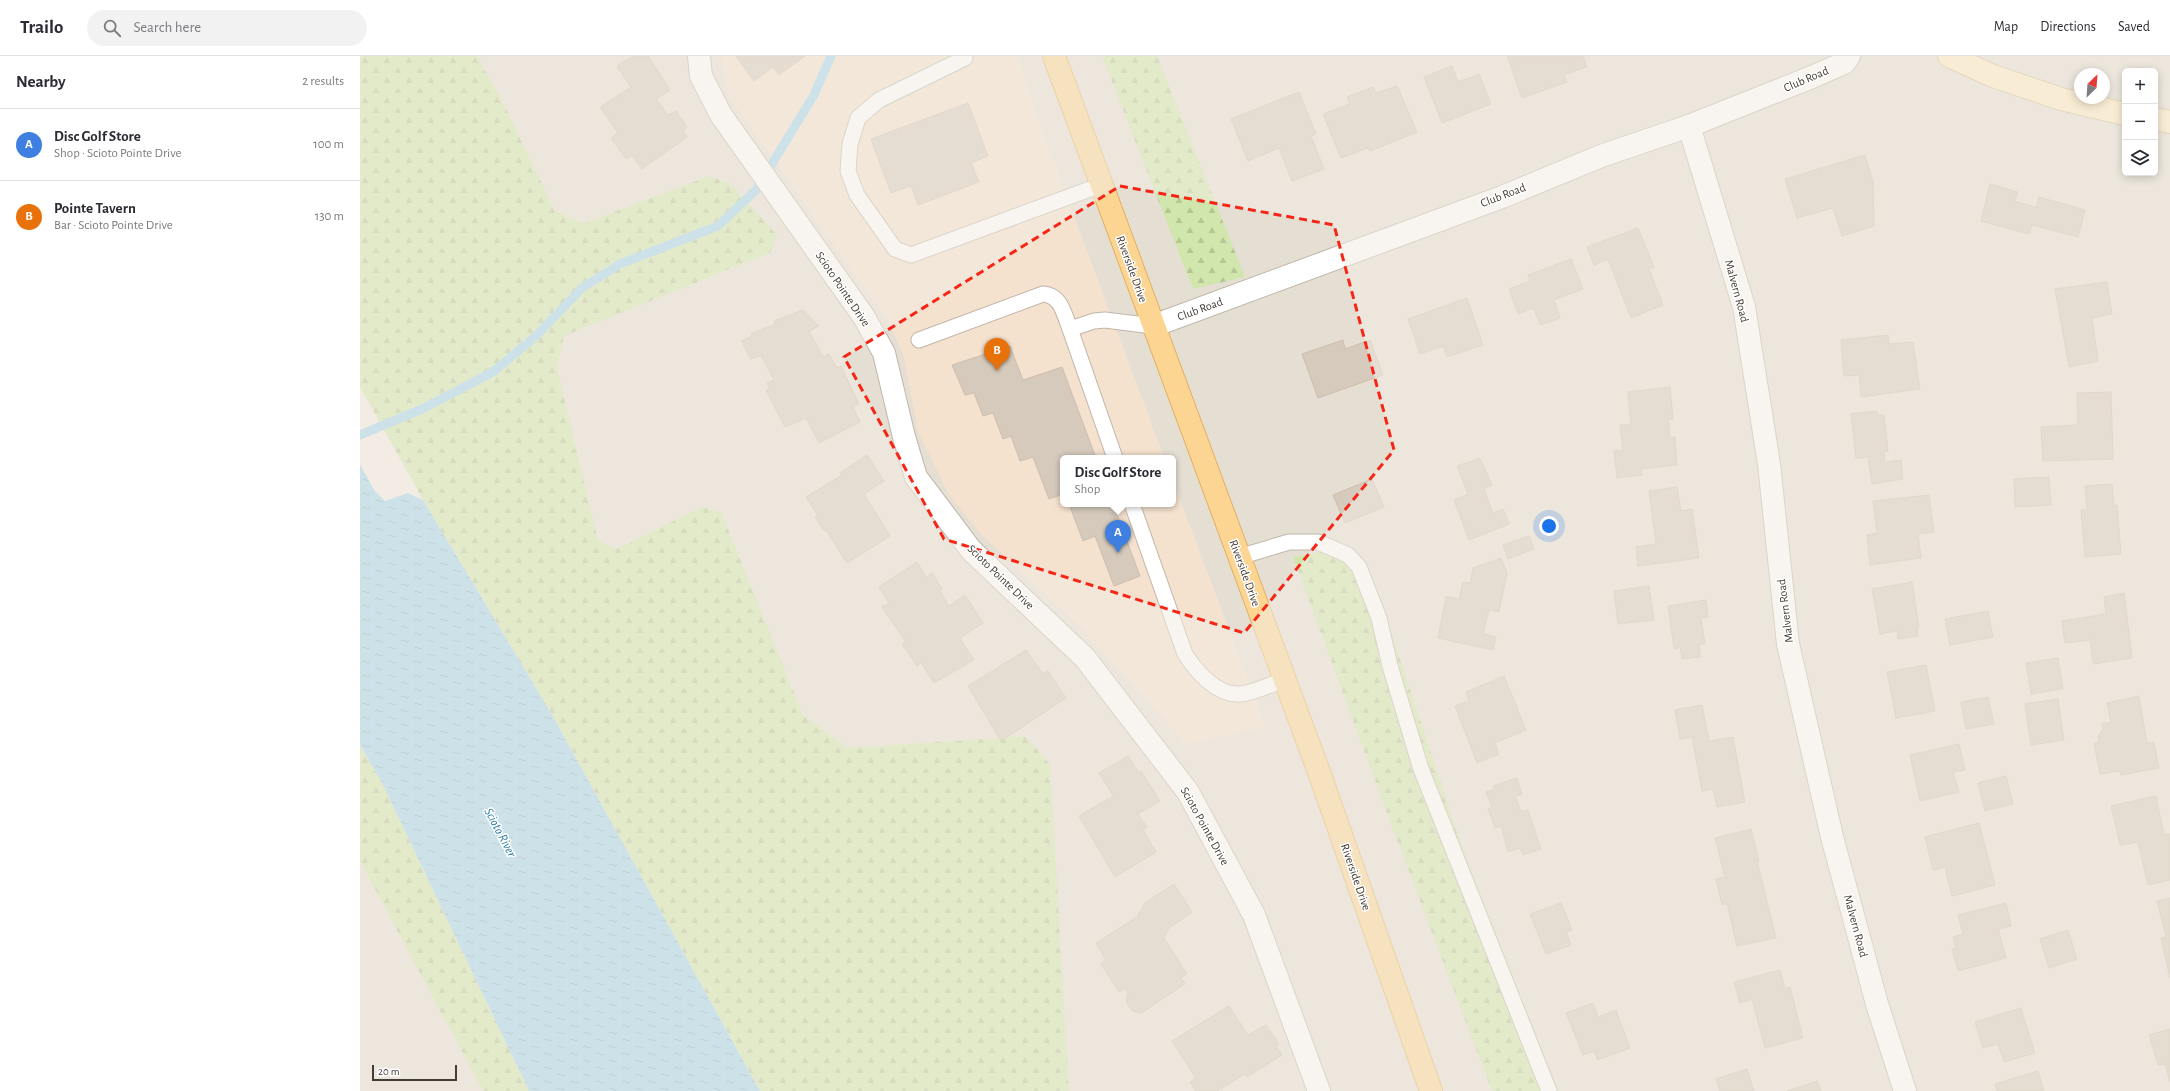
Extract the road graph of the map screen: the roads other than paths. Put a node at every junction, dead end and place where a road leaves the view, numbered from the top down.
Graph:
1 (699, 56) edge
2 (1054, 56) edge
3 (1849, 56) edge
4 (1949, 56) edge
5 (965, 58) dead end
6 (2122, 113) edge
7 (2158, 120) edge
8 (2170, 122) edge
9 (1689, 126) junction
10 (1100, 185) junction
11 (1153, 326) junction
12 (1070, 329) junction
13 (919, 340) dead end
14 (1114, 455) edge
15 (1133, 507) edge
16 (1239, 557) junction
17 (1284, 680) junction
18 (1319, 1091) edge
19 (1432, 1091) edge
20 (1549, 1091) edge
21 (1905, 1091) edge

1 - 18 street, Scioto Pointe Drive
2 - 10 main road, Riverside Drive
3 - 9 street, Club Road
4 - 6 street
5 - 10 lane
7 - 8 street
9 - 11 street, Club Road
9 - 21 street, Malvern Road
10 - 11 main road, Riverside Drive
11 - 12 lane
11 - 16 main road, Riverside Drive
12 - 13 lane
12 - 14 lane
15 - 17 lane
16 - 17 main road, Riverside Drive
16 - 20 lane
17 - 19 main road, Riverside Drive

